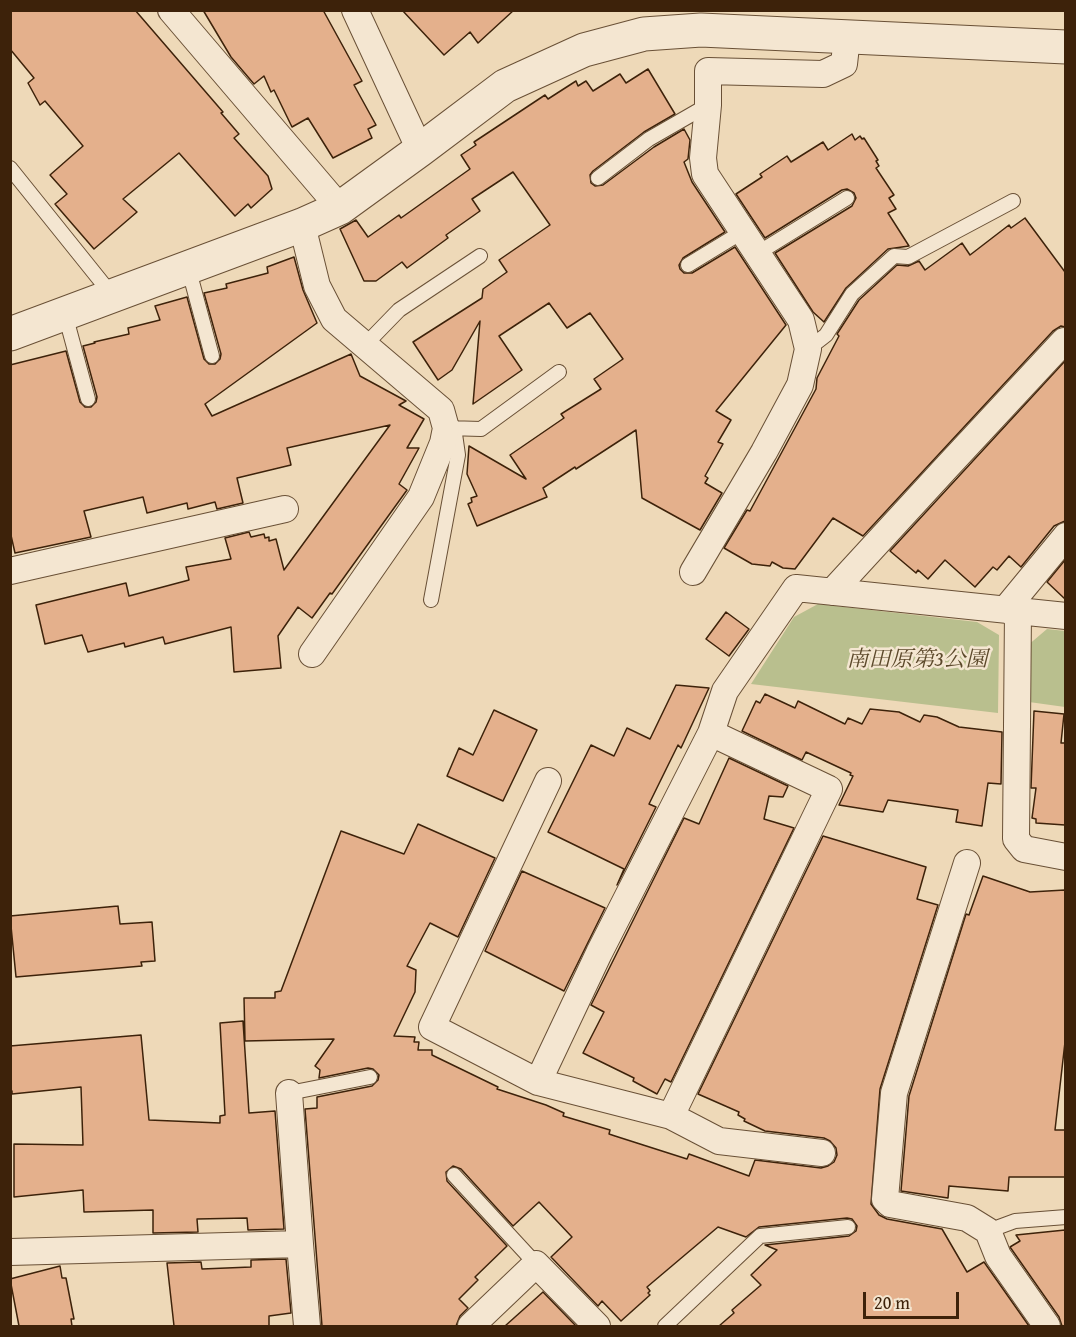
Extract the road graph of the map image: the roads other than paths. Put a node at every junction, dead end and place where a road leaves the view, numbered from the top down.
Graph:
1 (171, 10) edge
2 (355, 10) edge
3 (710, 20) edge
4 (847, 37) junction
5 (1065, 47) edge
6 (708, 105) junction
7 (420, 150) junction
8 (10, 168) edge
9 (598, 178) dead end
10 (847, 198) dead end
11 (1013, 201) dead end
12 (340, 208) junction
13 (302, 225) junction
14 (742, 232) junction
15 (758, 253) junction
16 (480, 256) dead end
17 (688, 265) dead end
18 (188, 267) junction
19 (113, 296) junction
20 (65, 314) junction
21 (10, 334) edge
22 (1065, 342) edge
23 (365, 345) junction
24 (808, 349) junction
25 (212, 356) dead end
26 (559, 372) dead end
27 (88, 399) dead end
28 (450, 428) junction
29 (285, 509) dead end
30 (1065, 536) edge
31 (10, 571) edge
32 (693, 572) dead end
33 (832, 592) junction
34 (431, 600) dead end
35 (1012, 610) junction
36 (1065, 616) edge
37 (312, 654) dead end
38 (711, 733) junction
39 (548, 781) dead end
40 (1065, 857) edge
41 (967, 863) dead end
42 (370, 1077) dead end
43 (538, 1082) junction
44 (289, 1093) joint
45 (671, 1116) junction
46 (822, 1153) dead end
47 (454, 1174) dead end
48 (1065, 1217) edge
49 (848, 1227) dead end
50 (988, 1232) junction
51 (300, 1244) junction
52 (10, 1252) edge
53 (536, 1264) junction
54 (307, 1326) edge
55 (471, 1326) edge
56 (597, 1326) edge
57 (665, 1326) edge
58 (1047, 1326) edge

1 - 12 street
2 - 7 street
3 - 4 street
3 - 7 street
4 - 5 street
4 - 6 street
6 - 9 lane
6 - 14 street
7 - 12 street
8 - 19 lane
10 - 15 lane
11 - 24 lane
12 - 13 street
13 - 18 street
13 - 23 street
14 - 15 street
14 - 17 lane
15 - 24 street
16 - 23 lane
18 - 19 street
18 - 25 lane
19 - 20 street
20 - 21 street
20 - 27 lane
22 - 33 street
23 - 28 street
24 - 32 street
26 - 28 lane
28 - 34 lane
28 - 37 street
29 - 31 street
30 - 35 street
33 - 35 street
33 - 38 street
35 - 36 street
35 - 40 street
38 - 43 street
38 - 45 street
39 - 43 street
41 - 50 street
42 - 44 lane
43 - 45 street
44 - 51 street
45 - 46 street
47 - 53 lane
48 - 50 lane
49 - 57 lane
50 - 58 street
51 - 52 street
51 - 54 street
53 - 55 street
53 - 56 street

